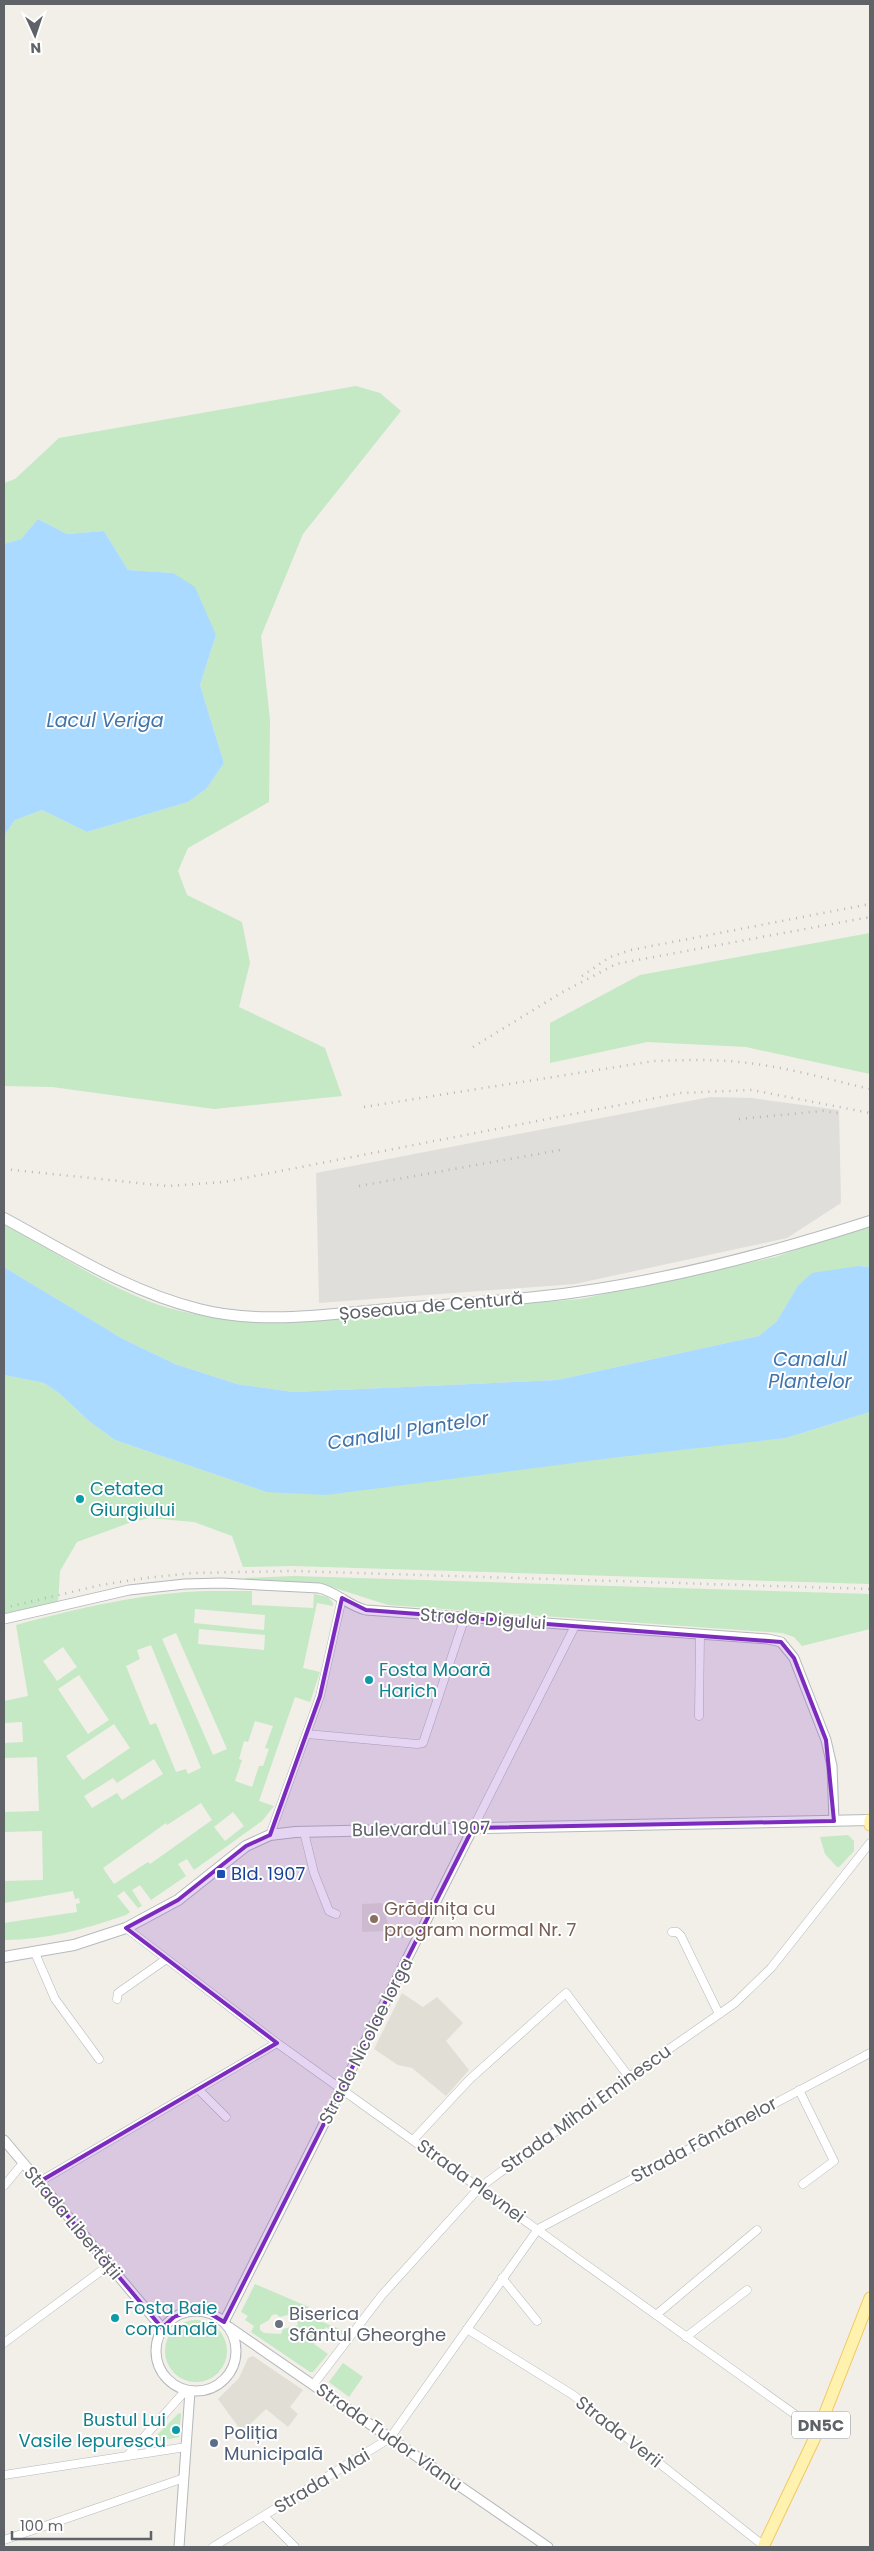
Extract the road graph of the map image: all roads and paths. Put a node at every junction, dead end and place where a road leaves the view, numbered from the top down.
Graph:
1 (4, 1218) edge
2 (870, 1220) edge
3 (342, 1598) junction
4 (464, 1617) junction
5 (4, 1619) edge
6 (575, 1626) junction
7 (700, 1634) junction
8 (699, 1716) dead end
9 (307, 1734) junction
10 (870, 1820) edge
11 (834, 1821) junction
12 (870, 1825) edge
13 (473, 1828) junction
14 (304, 1832) junction
15 (270, 1835) junction
16 (870, 1844) edge
17 (336, 1914) dead end
18 (126, 1928) junction
19 (672, 1932) dead end
20 (35, 1953) junction
21 (4, 1956) edge
22 (165, 1960) junction
23 (118, 1999) dead end
24 (720, 2014) junction
25 (277, 2043) junction
26 (870, 2053) edge
27 (99, 2059) dead end
28 (629, 2077) junction
29 (198, 2089) junction
30 (342, 2089) junction
31 (799, 2090) junction
32 (226, 2117) dead end
33 (4, 2140) edge
34 (414, 2140) junction
35 (23, 2163) junction
36 (39, 2182) junction
37 (803, 2184) dead end
38 (4, 2186) edge
39 (479, 2188) junction
40 (538, 2229) junction
41 (757, 2230) dead end
42 (109, 2265) junction
43 (502, 2278) junction
44 (747, 2290) dead end
45 (870, 2298) edge
46 (656, 2315) junction
47 (537, 2321) dead end
48 (226, 2324) junction
49 (162, 2328) junction
50 (467, 2329) junction
51 (686, 2337) junction
52 (4, 2343) edge
53 (313, 2385) junction
54 (188, 2390) junction
55 (818, 2431) junction
56 (390, 2438) junction
57 (186, 2447) junction
58 (127, 2456) junction
59 (4, 2475) edge
60 (184, 2478) junction
61 (264, 2516) junction
62 (4, 2540) edge
63 (179, 2547) edge
64 (213, 2547) edge
65 (295, 2547) edge
66 (548, 2547) edge
67 (764, 2547) edge

1 - 2 main road, Șoseaua de Centură
3 - 4 street, Strada Digului
3 - 5 street, Strada Digului
3 - 9 street
4 - 6 street, Strada Digului
4 - 9 street
6 - 7 street, Strada Digului
6 - 13 street, Strada Nicolae Iorga
7 - 8 street
7 - 11 street, Strada Digului
9 - 15 street
10 - 11 main road, Bulevardul 1907
10 - 12 main road
11 - 13 main road, Bulevardul 1907
13 - 14 main road, Bulevardul 1907
13 - 30 street, Strada Nicolae Iorga
14 - 15 main road, Bulevardul 1907
14 - 17 street
15 - 18 main road, Bulevardul 1907
16 - 24 street, Strada Mihai Eminescu
18 - 20 main road, Bulevardul 1907
18 - 22 street, Strada Plevnei
19 - 24 street
20 - 21 main road, Bulevardul 1907
20 - 27 street
22 - 23 street
22 - 25 street, Strada Plevnei
24 - 28 street, Strada Mihai Eminescu
25 - 29 street
25 - 30 street, Strada Plevnei
26 - 31 street, Strada Fântânelor
28 - 34 street
28 - 39 street, Strada Mihai Eminescu
29 - 32 street
29 - 36 street
30 - 34 street, Strada Plevnei
30 - 48 street, Strada Nicolae Iorga
31 - 37 street
31 - 40 street, Strada Fântânelor
33 - 35 street, Strada Libertății
34 - 39 street, Strada Plevnei
35 - 36 street, Strada Libertății
35 - 38 street
36 - 42 street, Strada Libertății
39 - 40 street, Strada Plevnei
39 - 53 street, Strada Mihai Eminescu
40 - 43 street, Strada 1 Mai
40 - 46 street, Strada Plevnei
41 - 46 street
42 - 49 street, Strada Libertății
42 - 52 street
43 - 47 street
43 - 50 street, Strada 1 Mai
44 - 51 street
45 - 55 main road, DN5C
46 - 51 street, Strada Plevnei
48 - 49 street
48 - 53 street, Strada Tudor Vianu
48 - 54 street
49 - 54 street
50 - 56 street, Strada 1 Mai
50 - 67 street, Strada Verii
51 - 55 street, Strada Plevnei
53 - 56 street, Strada Tudor Vianu
54 - 57 street
54 - 58 street
55 - 67 main road, DN5C
56 - 61 street, Strada 1 Mai
56 - 66 street, Strada Tudor Vianu
57 - 58 street
57 - 60 street
58 - 59 street
60 - 62 street
60 - 63 street
61 - 64 street, Strada 1 Mai
61 - 65 street

